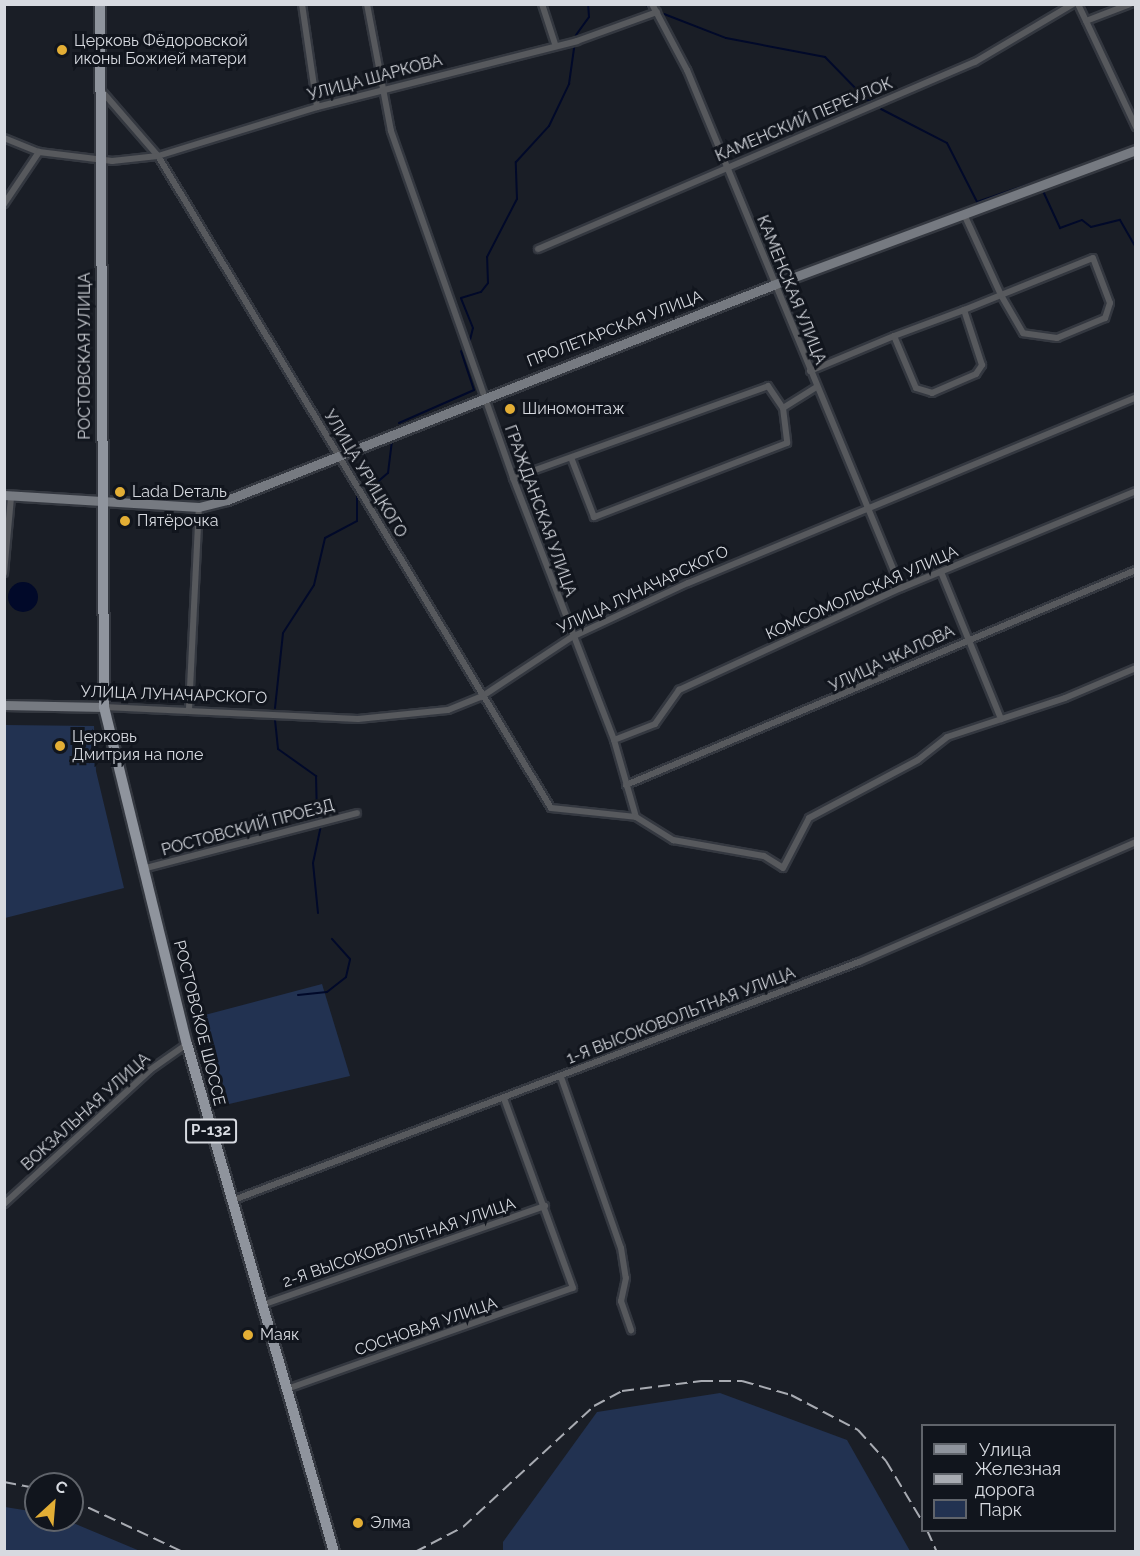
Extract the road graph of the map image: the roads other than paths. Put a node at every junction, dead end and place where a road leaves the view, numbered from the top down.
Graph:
1 (100, 4) edge
2 (302, 4) edge
3 (367, 4) edge
4 (542, 4) edge
5 (652, 4) edge
6 (1073, 4) edge
7 (1078, 4) edge
8 (1130, 4) edge
9 (657, 12) junction
10 (1086, 21) junction
11 (555, 44) junction
12 (100, 89) junction
13 (380, 91) junction
14 (317, 107) junction
15 (1136, 127) edge
16 (4, 138) edge
17 (1136, 150) edge
18 (39, 152) junction
19 (158, 156) junction
20 (99, 157) junction
21 (727, 170) junction
22 (4, 204) edge
23 (964, 214) junction
24 (538, 249) dead end
25 (773, 285) junction
26 (1001, 295) junction
27 (964, 310) junction
28 (894, 336) junction
29 (810, 371) junction
30 (817, 387) junction
31 (484, 396) junction
32 (1136, 398) edge
33 (783, 408) junction
34 (338, 453) junction
35 (572, 460) junction
36 (513, 478) junction
37 (1136, 491) edge
38 (8, 496) edge
39 (101, 503) junction
40 (199, 507) junction
41 (867, 511) junction
42 (1136, 570) edge
43 (940, 572) junction
44 (4, 573) edge
45 (901, 588) junction
46 (572, 637) junction
47 (968, 638) junction
48 (1136, 668) edge
49 (482, 697) junction
50 (4, 705) edge
51 (104, 707) junction
52 (189, 709) junction
53 (1001, 719) junction
54 (614, 740) junction
55 (626, 785) junction
56 (357, 813) dead end
57 (636, 818) junction
58 (1136, 842) edge
59 (146, 868) junction
60 (187, 1044) junction
61 (561, 1077) junction
62 (504, 1098) junction
63 (231, 1201) junction
64 (4, 1204) edge
65 (545, 1206) junction
66 (261, 1305) junction
67 (631, 1330) dead end
68 (286, 1390) junction
69 (334, 1551) edge

1 - 12 main road, РОСТОВСКАЯ УЛИЦА
2 - 14 street
3 - 13 street, ГРАЖДАНСКАЯ УЛИЦА
4 - 11 street
5 - 9 street, КАМЕНСКАЯ УЛИЦА
6 - 21 street, КАМЕНСКИЙ ПЕРЕУЛОК
7 - 10 street
8 - 10 street
9 - 11 street, УЛИЦА ШАРКОВА
9 - 21 street, КАМЕНСКАЯ УЛИЦА
10 - 15 street
11 - 13 street, УЛИЦА ШАРКОВА
12 - 19 street, УЛИЦА УРИЦКОГО
12 - 20 main road, РОСТОВСКАЯ УЛИЦА
13 - 14 street, УЛИЦА ШАРКОВА
13 - 31 street, ГРАЖДАНСКАЯ УЛИЦА
14 - 19 street, УЛИЦА ШАРКОВА
16 - 18 street, УЛИЦА ШАРКОВА
17 - 23 main road, ПРОЛЕТАРСКАЯ УЛИЦА
18 - 20 street, УЛИЦА ШАРКОВА
18 - 22 street
19 - 20 street, УЛИЦА ШАРКОВА
19 - 34 street, УЛИЦА УРИЦКОГО
20 - 39 main road, РОСТОВСКАЯ УЛИЦА
21 - 24 street, КАМЕНСКИЙ ПЕРЕУЛОК
21 - 25 street, КАМЕНСКАЯ УЛИЦА
23 - 25 main road, ПРОЛЕТАРСКАЯ УЛИЦА
23 - 26 street
25 - 29 street, КАМЕНСКАЯ УЛИЦА
25 - 31 main road, ПРОЛЕТАРСКАЯ УЛИЦА
26 - 26 street
26 - 27 street
27 - 28 street
27 - 28 street
28 - 29 street
29 - 30 street, КАМЕНСКАЯ УЛИЦА
30 - 33 street
30 - 41 street, КАМЕНСКАЯ УЛИЦА
31 - 34 main road, ПРОЛЕТАРСКАЯ УЛИЦА
31 - 36 street, ГРАЖДАНСКАЯ УЛИЦА
32 - 41 street, УЛИЦА ЛУНАЧАРСКОГО
33 - 35 street
33 - 35 street
34 - 40 main road, ПРОЛЕТАРСКАЯ УЛИЦА
34 - 49 street, УЛИЦА УРИЦКОГО
35 - 36 street
36 - 46 street, ГРАЖДАНСКАЯ УЛИЦА
37 - 43 street, КОМСОМОЛЬСКАЯ УЛИЦА
38 - 39 main road, ПРОЛЕТАРСКАЯ УЛИЦА
38 - 44 street
39 - 40 main road, ПРОЛЕТАРСКАЯ УЛИЦА
39 - 51 main road, РОСТОВСКАЯ УЛИЦА
40 - 52 street
41 - 45 street, КАМЕНСКАЯ УЛИЦА
41 - 46 street, УЛИЦА ЛУНАЧАРСКОГО
42 - 47 street, УЛИЦА ЧКАЛОВА
43 - 45 street, КОМСОМОЛЬСКАЯ УЛИЦА
43 - 47 street
45 - 54 street, КОМСОМОЛЬСКАЯ УЛИЦА
46 - 49 street, УЛИЦА ЛУНАЧАРСКОГО
46 - 54 street, ГРАЖДАНСКАЯ УЛИЦА
47 - 53 street
47 - 55 street, УЛИЦА ЧКАЛОВА
48 - 53 street
49 - 52 street, УЛИЦА ЛУНАЧАРСКОГО
49 - 57 street, УЛИЦА УРИЦКОГО
50 - 51 main road, УЛИЦА ЛУНАЧАРСКОГО
51 - 52 street, УЛИЦА ЛУНАЧАРСКОГО
51 - 59 main road, РОСТОВСКОЕ ШОССЕ / Р-132
53 - 57 street
54 - 55 street, ГРАЖДАНСКАЯ УЛИЦА
55 - 57 street, ГРАЖДАНСКАЯ УЛИЦА
56 - 59 street, РОСТОВСКИЙ ПРОЕЗД
58 - 61 street, 1-Я ВЫСОКОВОЛЬТНАЯ УЛИЦА
59 - 60 main road, РОСТОВСКОЕ ШОССЕ / Р-132
60 - 63 main road, РОСТОВСКОЕ ШОССЕ / Р-132
60 - 64 street, ВОКЗАЛЬНАЯ УЛИЦА
61 - 62 street, 1-Я ВЫСОКОВОЛЬТНАЯ УЛИЦА
61 - 67 street
62 - 63 street, 1-Я ВЫСОКОВОЛЬТНАЯ УЛИЦА
62 - 65 street
63 - 66 main road, РОСТОВСКОЕ ШОССЕ / Р-132
65 - 66 street, 2-Я ВЫСОКОВОЛЬТНАЯ УЛИЦА
65 - 68 street, СОСНОВАЯ УЛИЦА
66 - 68 main road, РОСТОВСКОЕ ШОССЕ / Р-132
68 - 69 main road, РОСТОВСКОЕ ШОССЕ / Р-132

